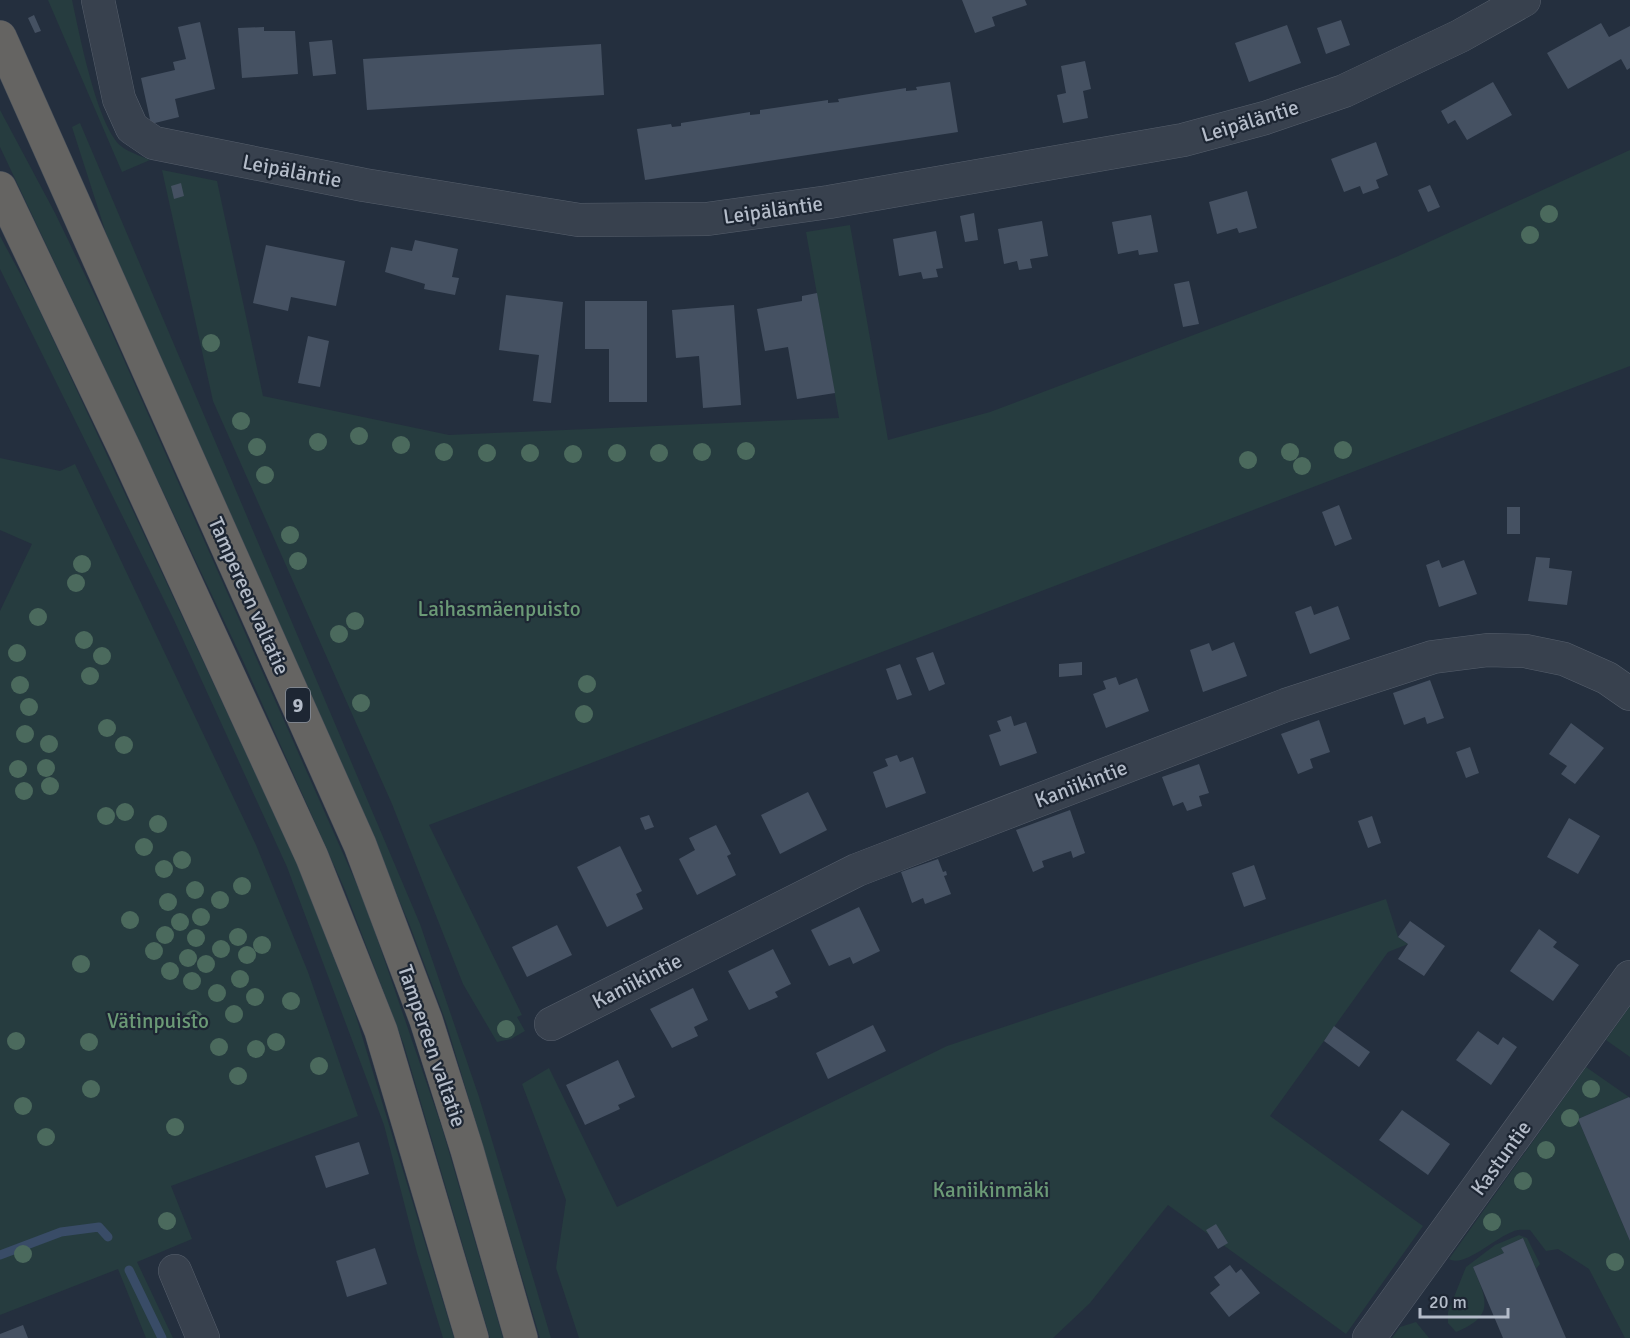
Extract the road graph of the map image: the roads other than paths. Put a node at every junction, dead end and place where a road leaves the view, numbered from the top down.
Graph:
1 (98, 0) edge
2 (1524, 0) edge
3 (0, 37) edge
4 (0, 188) edge
5 (1630, 694) edge
6 (1630, 977) edge
7 (551, 1024) dead end
8 (175, 1271) dead end
9 (203, 1338) edge
10 (472, 1338) edge
11 (521, 1338) edge
12 (1369, 1338) edge

1 - 2 street, Leipäläntie
3 - 11 highway, Tampereen valtatie / 9
4 - 10 highway, Tampereen valtatie
5 - 7 street, Kaniikintie
6 - 12 street, Kastuntie
8 - 9 street

